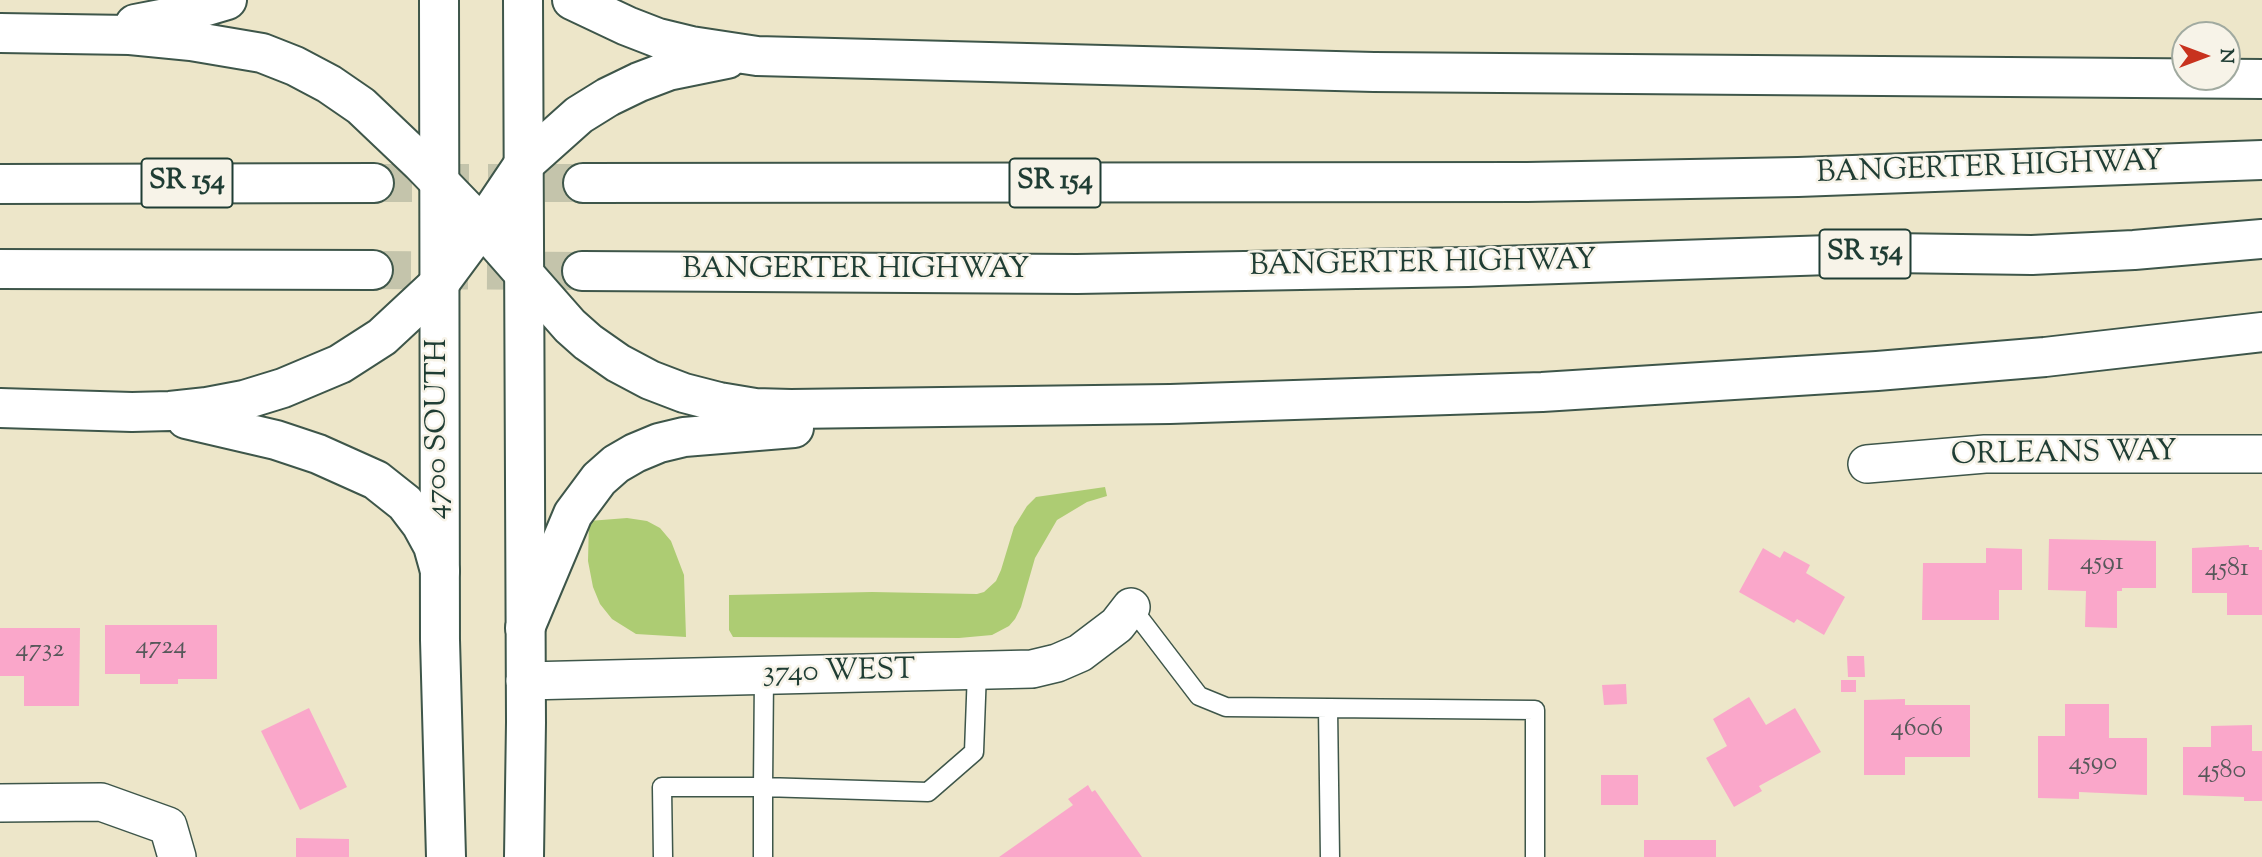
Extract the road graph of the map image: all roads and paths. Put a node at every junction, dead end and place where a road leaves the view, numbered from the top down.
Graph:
1 (227, 0) edge
2 (439, 0) edge
3 (523, 0) edge
4 (572, 0) edge
5 (0, 33) edge
6 (68, 33) junction
7 (757, 56) junction
8 (2262, 79) edge
9 (2262, 160) edge
10 (523, 165) junction
11 (439, 182) junction
12 (374, 183) tunnel mouth
13 (583, 183) tunnel mouth
14 (0, 184) edge
15 (482, 226) junction
16 (2262, 239) edge
17 (0, 269) edge
18 (373, 270) tunnel mouth
19 (583, 271) tunnel mouth
20 (523, 273) junction
21 (439, 284) junction
22 (2262, 332) edge
23 (0, 408) edge
24 (892, 408) junction
25 (132, 412) junction
26 (2262, 454) edge
27 (1867, 464) dead end
28 (440, 571) junction
29 (1131, 607) joint
30 (525, 628) junction
31 (977, 671) junction
32 (764, 676) junction
33 (525, 681) junction
34 (1328, 708) junction
35 (763, 787) junction
36 (0, 803) edge
37 (172, 842) edge
38 (446, 857) edge
39 (524, 857) edge
40 (663, 857) edge
41 (763, 857) edge
42 (1330, 857) edge
43 (1535, 857) edge

1 - 6 main road
2 - 11 main road, 4700 SOUTH
3 - 10 main road
4 - 7 main road
5 - 6 main road
6 - 11 main road
7 - 8 main road
7 - 10 main road
9 - 13 main road, BANGERTER HIGHWAY / SR 154
10 - 15 main road
10 - 20 main road
11 - 15 main road
11 - 21 main road, 4700 SOUTH
12 - 14 main road, SR 154
15 - 20 main road
15 - 21 main road
16 - 19 main road, BANGERTER HIGHWAY / SR 154
17 - 18 main road
20 - 24 main road
20 - 30 main road
21 - 25 main road
21 - 28 main road, 4700 SOUTH
22 - 24 main road
23 - 25 main road
24 - 30 main road
25 - 28 main road
26 - 27 street, ORLEANS WAY
28 - 38 main road, 4700 SOUTH
29 - 31 street, 3740 WEST
29 - 34 lane
30 - 33 main road
31 - 32 street, 3740 WEST
31 - 35 lane
32 - 33 street, 3740 WEST
32 - 35 lane
33 - 39 main road
34 - 42 lane
34 - 43 lane
35 - 40 lane
35 - 41 lane
36 - 37 street

